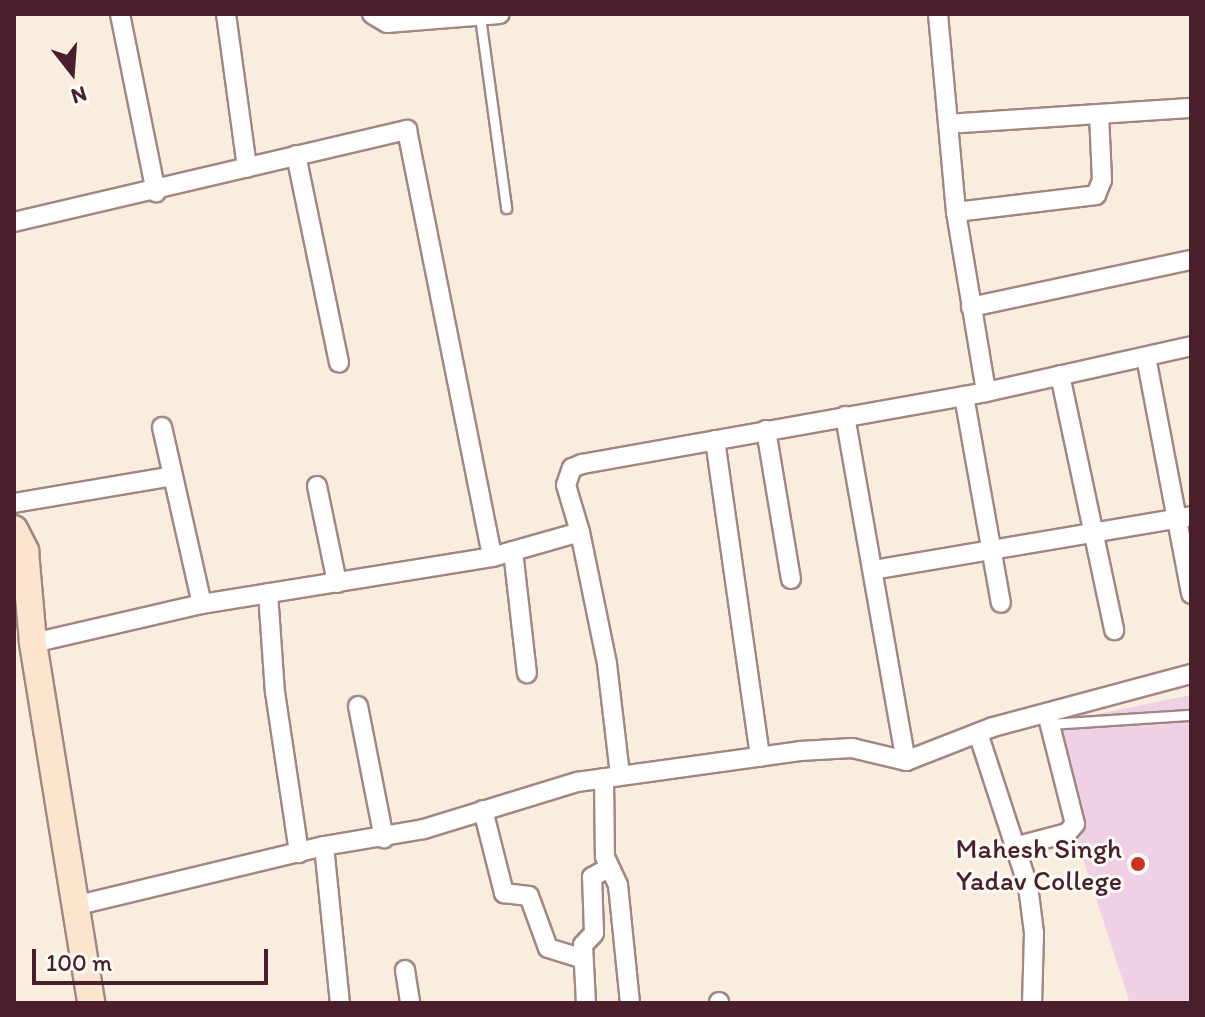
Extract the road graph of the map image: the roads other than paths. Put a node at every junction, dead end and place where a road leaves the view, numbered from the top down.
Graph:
1 (120, 14) edge
2 (226, 14) edge
3 (372, 14) edge
4 (500, 14) edge
5 (938, 14) edge
6 (480, 17) junction
7 (1191, 108) edge
8 (1099, 114) junction
9 (948, 124) junction
10 (296, 155) junction
11 (247, 168) junction
12 (156, 192) junction
13 (506, 208) dead end
14 (956, 212) junction
15 (14, 222) edge
16 (1191, 260) edge
17 (971, 307) junction
18 (1191, 346) edge
19 (1146, 357) junction
20 (339, 363) dead end
21 (1060, 375) junction
22 (986, 392) junction
23 (964, 396) junction
24 (845, 416) junction
25 (162, 427) dead end
26 (766, 430) junction
27 (715, 440) junction
28 (173, 476) junction
29 (317, 486) dead end
30 (14, 503) edge
31 (1184, 517) edge
32 (15, 525) edge
33 (580, 532) junction
34 (1094, 532) junction
35 (513, 551) junction
36 (992, 551) junction
37 (492, 557) junction
38 (873, 570) junction
39 (791, 579) dead end
40 (337, 583) junction
41 (268, 593) junction
42 (1191, 594) edge
43 (1001, 603) dead end
44 (202, 604) junction
45 (1114, 630) dead end
46 (33, 643) junction
47 (527, 673) dead end
48 (1191, 674) edge
49 (358, 706) dead end
50 (1191, 715) edge
51 (1048, 718) junction
52 (978, 733) junction
53 (760, 757) junction
54 (906, 761) junction
55 (612, 776) junction
56 (483, 810) junction
57 (384, 838) junction
58 (324, 846) junction
59 (1018, 846) junction
60 (299, 853) junction
61 (608, 868) junction
62 (74, 906) junction
63 (583, 959) junction
64 (405, 970) dead end
65 (91, 1003) edge
66 (340, 1003) edge
67 (410, 1003) edge
68 (586, 1003) edge
69 (630, 1003) edge
70 (1032, 1003) edge

1 - 12 street
2 - 11 street
3 - 6 street
4 - 6 street
5 - 9 street
6 - 13 lane
7 - 8 street
8 - 9 street
8 - 14 street
9 - 14 street
10 - 11 street
10 - 20 street
10 - 37 street
11 - 12 street
12 - 15 street
14 - 17 street
16 - 17 street
17 - 22 street
18 - 19 street
19 - 21 street
19 - 31 street
21 - 22 street
21 - 34 street
22 - 23 street
23 - 24 street
23 - 36 street
24 - 26 street
24 - 38 street
25 - 28 street
26 - 27 street
26 - 39 street
27 - 33 street
27 - 53 street
28 - 30 street
28 - 44 street
29 - 40 street
31 - 34 street
31 - 42 street
32 - 46 street
33 - 35 street
33 - 55 street
34 - 36 street
34 - 45 street
35 - 37 street
35 - 47 street
36 - 38 street
36 - 43 street
37 - 40 street
38 - 54 street
40 - 41 street
41 - 44 street
41 - 60 street
44 - 46 street
46 - 62 street
48 - 51 street
49 - 57 street
50 - 51 lane
51 - 52 street
51 - 59 street
52 - 54 street
52 - 59 street
53 - 54 street
53 - 55 street
55 - 56 street
55 - 61 street
56 - 57 street
56 - 63 street
57 - 58 street
58 - 60 street
58 - 66 street
59 - 70 street
60 - 62 street
61 - 63 street
61 - 69 street
62 - 65 street
63 - 68 street
64 - 67 street

